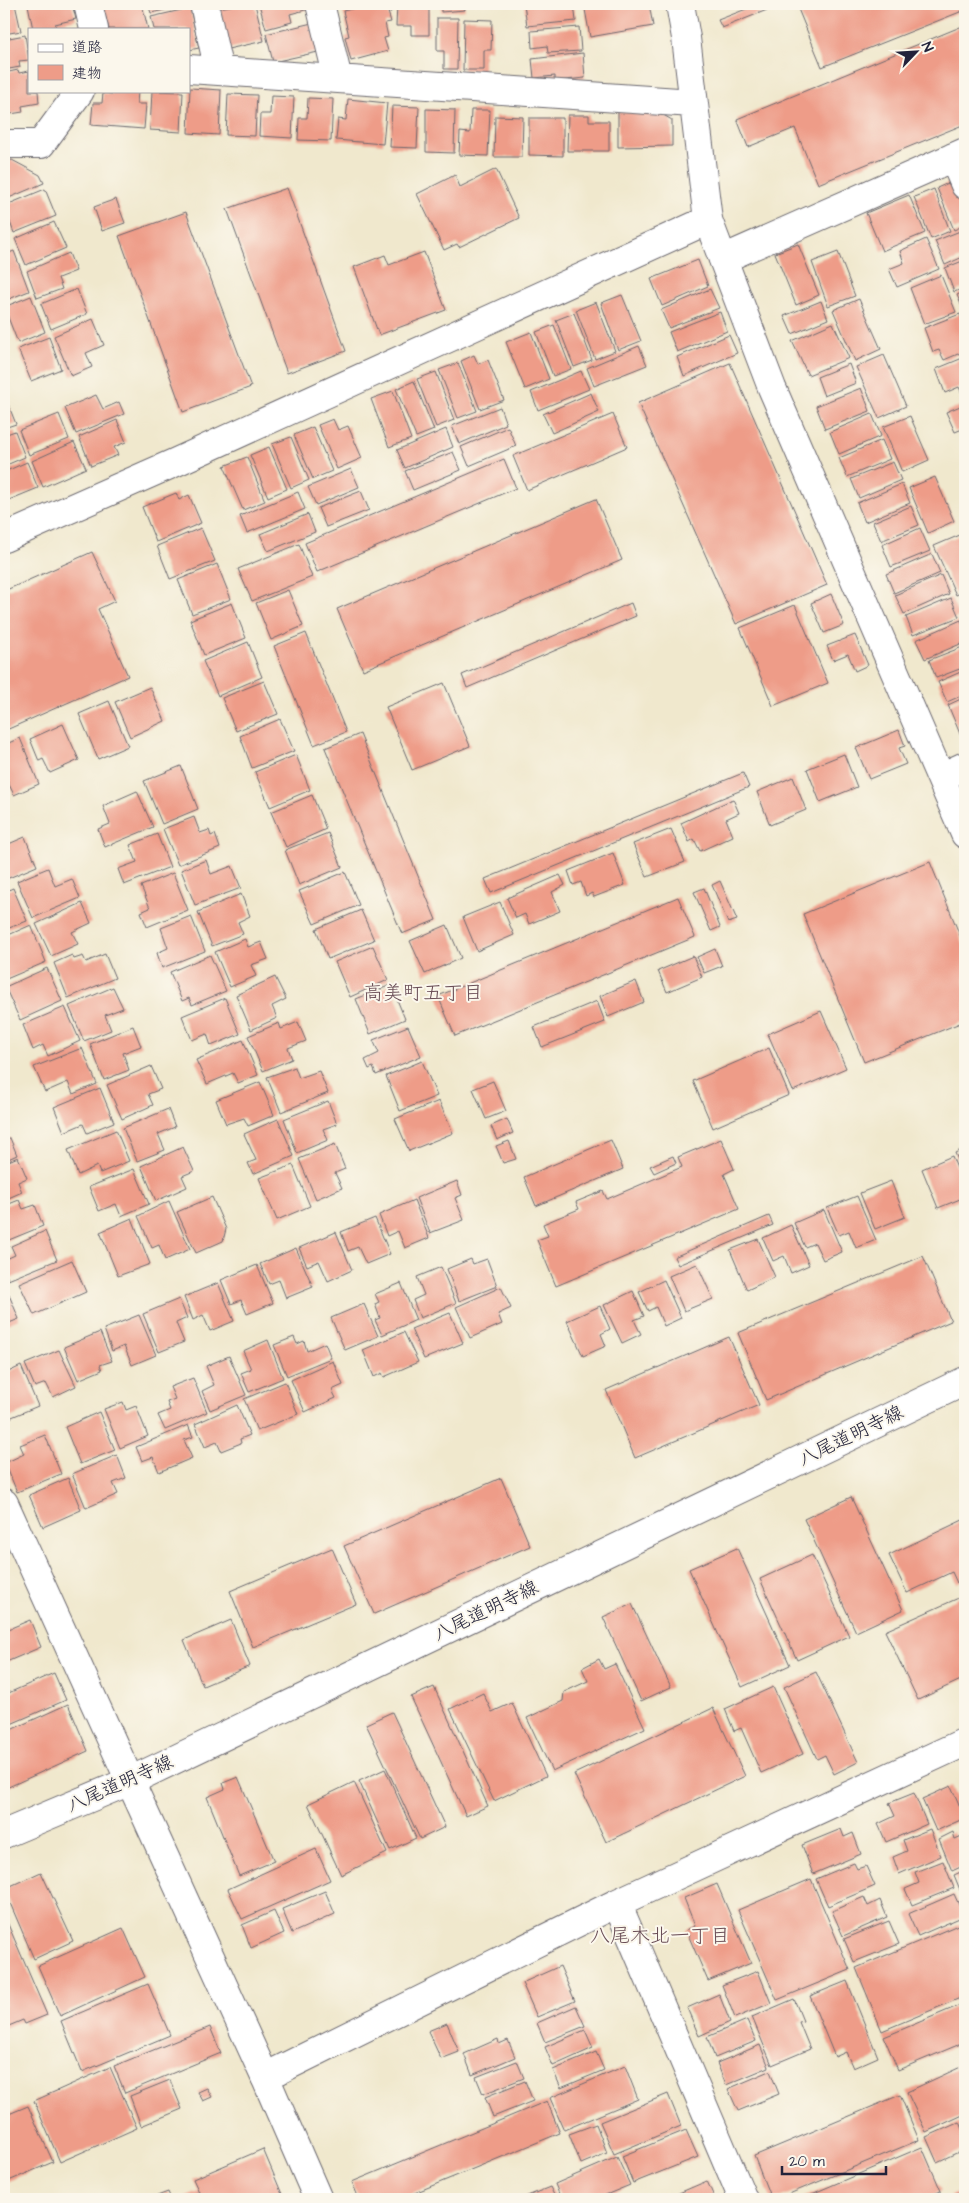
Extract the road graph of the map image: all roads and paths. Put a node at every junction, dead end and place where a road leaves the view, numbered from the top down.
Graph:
1 (88, 4) edge
2 (204, 4) edge
3 (320, 4) edge
4 (680, 4) edge
5 (94, 28) edge
6 (190, 68) edge
7 (219, 71) junction
8 (338, 79) junction
9 (79, 92) edge
10 (694, 103) junction
11 (4, 144) edge
12 (959, 154) edge
13 (965, 185) edge
14 (708, 220) junction
15 (723, 259) junction
16 (4, 538) edge
17 (953, 771) edge
18 (965, 834) edge
19 (965, 1381) edge
20 (4, 1503) edge
21 (965, 1744) edge
22 (130, 1781) junction
23 (4, 1834) edge
24 (617, 1903) junction
25 (265, 2077) junction
26 (318, 2199) edge
27 (743, 2199) edge

1 - 5 street
2 - 7 street
3 - 8 street
4 - 10 street
6 - 7 street
7 - 8 street
8 - 10 street
9 - 11 street
10 - 14 street
12 - 13 street
12 - 15 street
14 - 15 street
14 - 16 street
15 - 17 street
17 - 18 street
19 - 22 street, 八尾道明寺線
20 - 22 street
21 - 24 street
22 - 23 street, 八尾道明寺線
22 - 25 street
24 - 25 street
24 - 27 street
25 - 26 street

